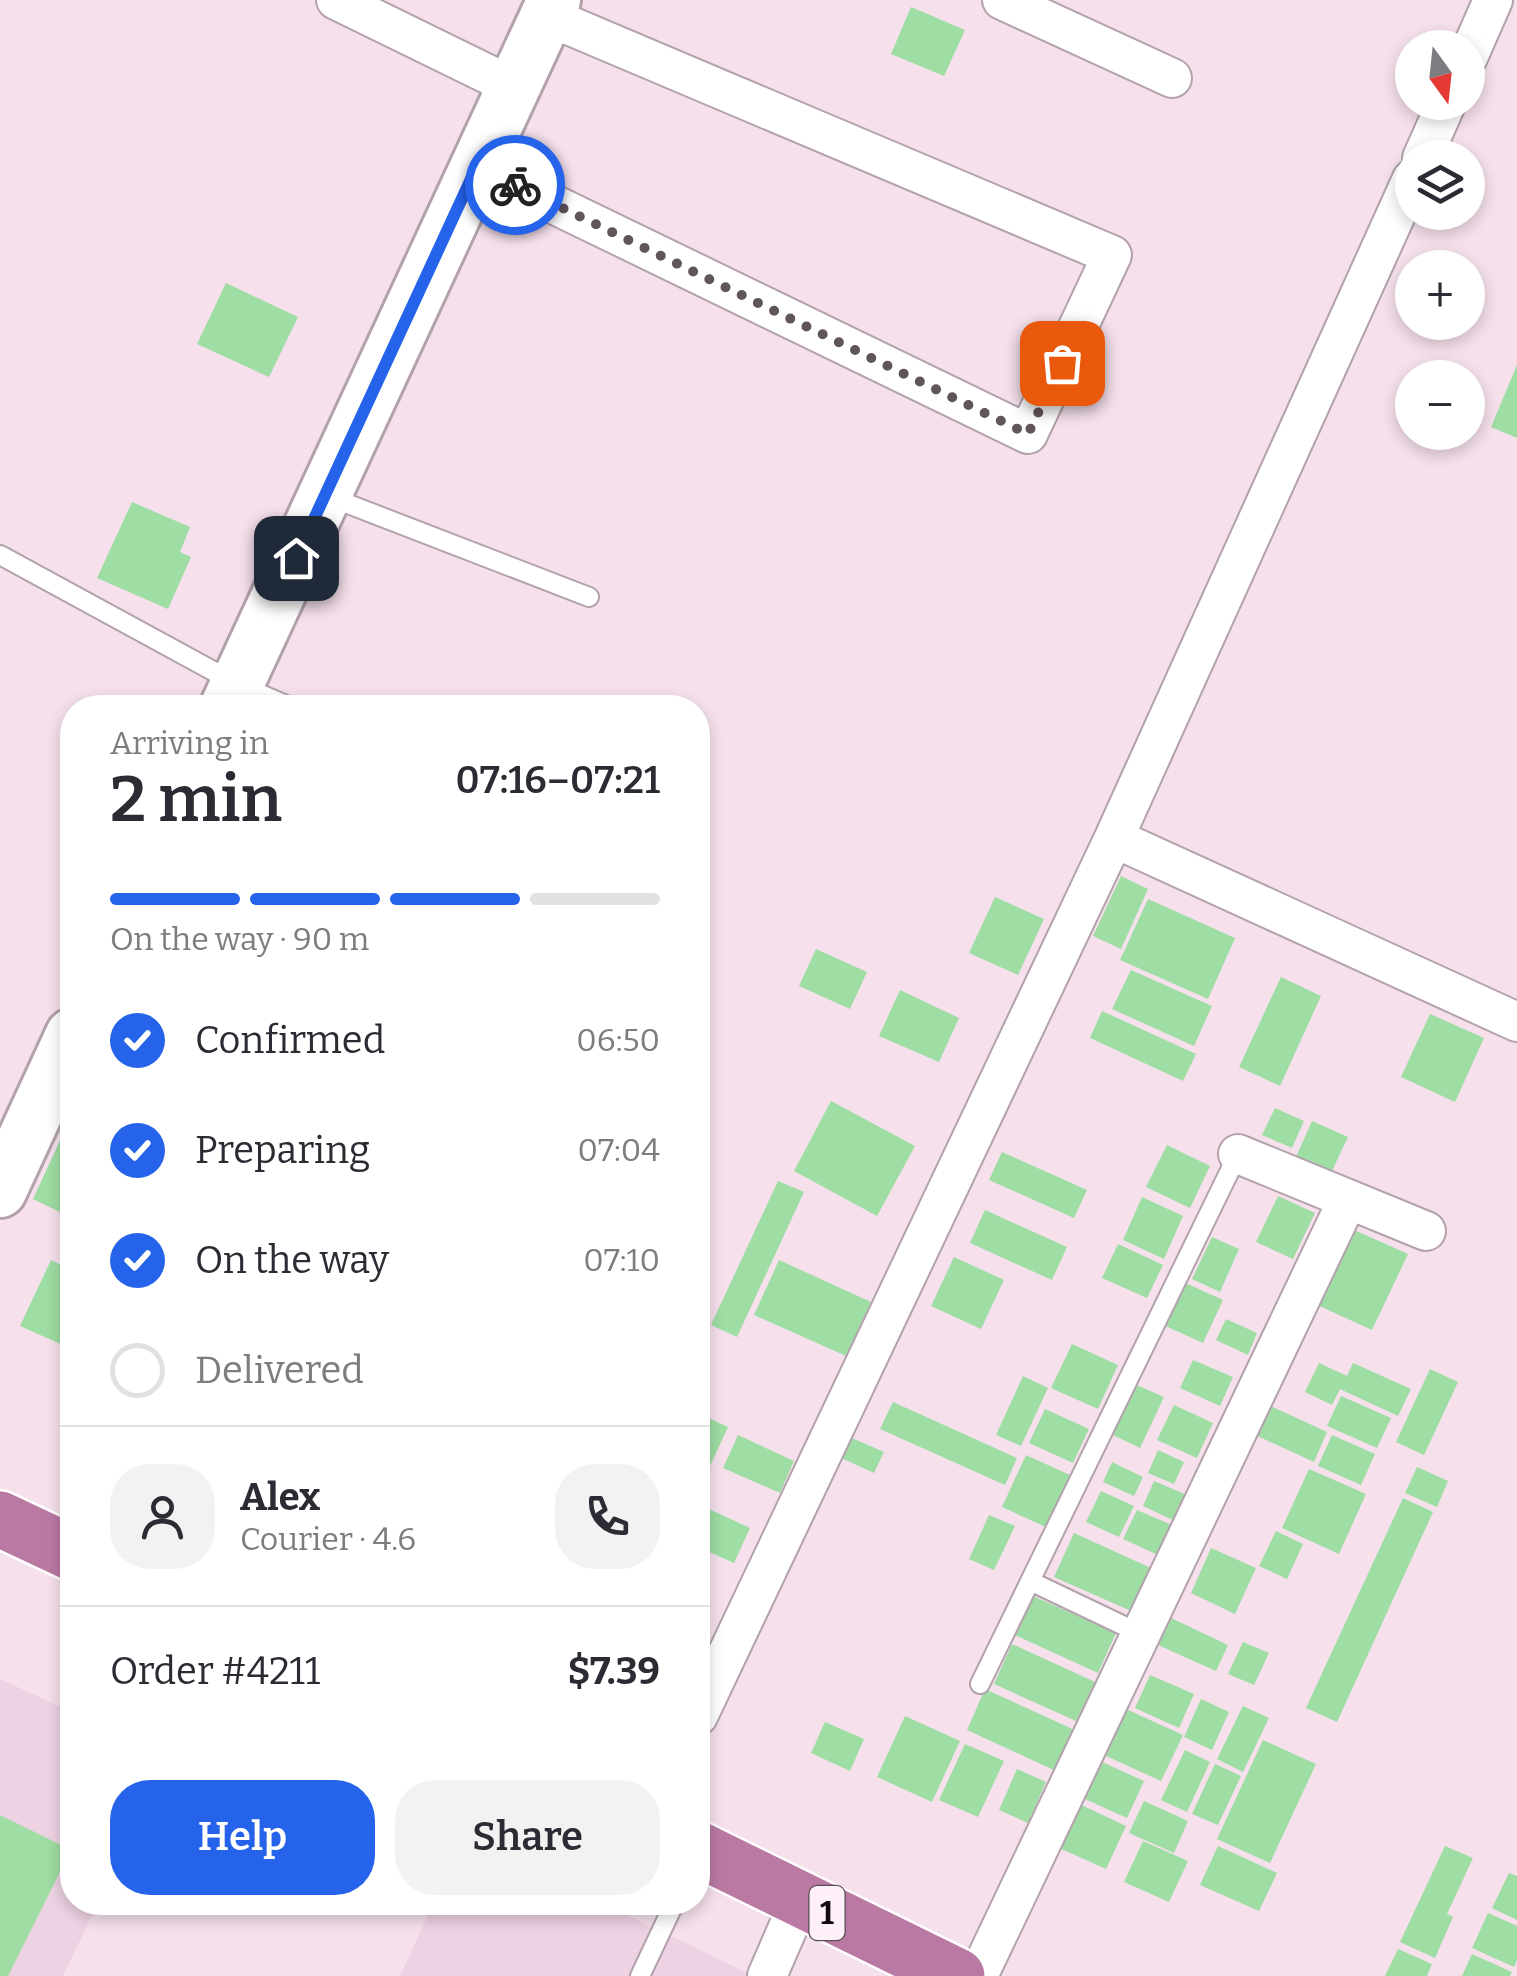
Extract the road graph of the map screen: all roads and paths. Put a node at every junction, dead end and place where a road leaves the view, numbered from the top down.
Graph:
1 (336, 0) edge
2 (1002, 0) edge
3 (1493, 0) edge
4 (550, 8) edge
5 (1480, 30) edge
6 (1172, 78) dead end
7 (514, 88) junction
8 (477, 166) junction
9 (1395, 217) edge
10 (325, 495) junction
11 (0, 556) edge
12 (589, 597) dead end
13 (230, 695) edge
14 (232, 695) edge
15 (1114, 838) junction
16 (1517, 1022) edge
17 (60, 1073) edge
18 (1238, 1154) joint
19 (0, 1191) edge
20 (1348, 1199) junction
21 (1426, 1231) dead end
22 (0, 1519) edge
23 (60, 1547) edge
24 (1030, 1581) junction
25 (1141, 1634) junction
26 (980, 1684) dead end
27 (710, 1691) edge
28 (710, 1857) edge
29 (800, 1900) junction
30 (669, 1915) edge
31 (640, 1976) edge
32 (767, 1976) edge
33 (957, 1976) edge
34 (978, 1976) edge

1 - 7 street
2 - 6 street
3 - 5 street
4 - 7 main road
4 - 8 street
7 - 8 main road
8 - 10 main road
9 - 15 street
10 - 12 lane
10 - 14 main road
11 - 13 lane
15 - 16 street
15 - 27 street
17 - 19 main road
18 - 20 street
18 - 24 lane
20 - 21 street
20 - 25 street
22 - 23 highway
24 - 25 lane
24 - 26 lane
25 - 34 street
28 - 29 highway, 1
29 - 32 street
29 - 33 highway, 1
30 - 31 lane

